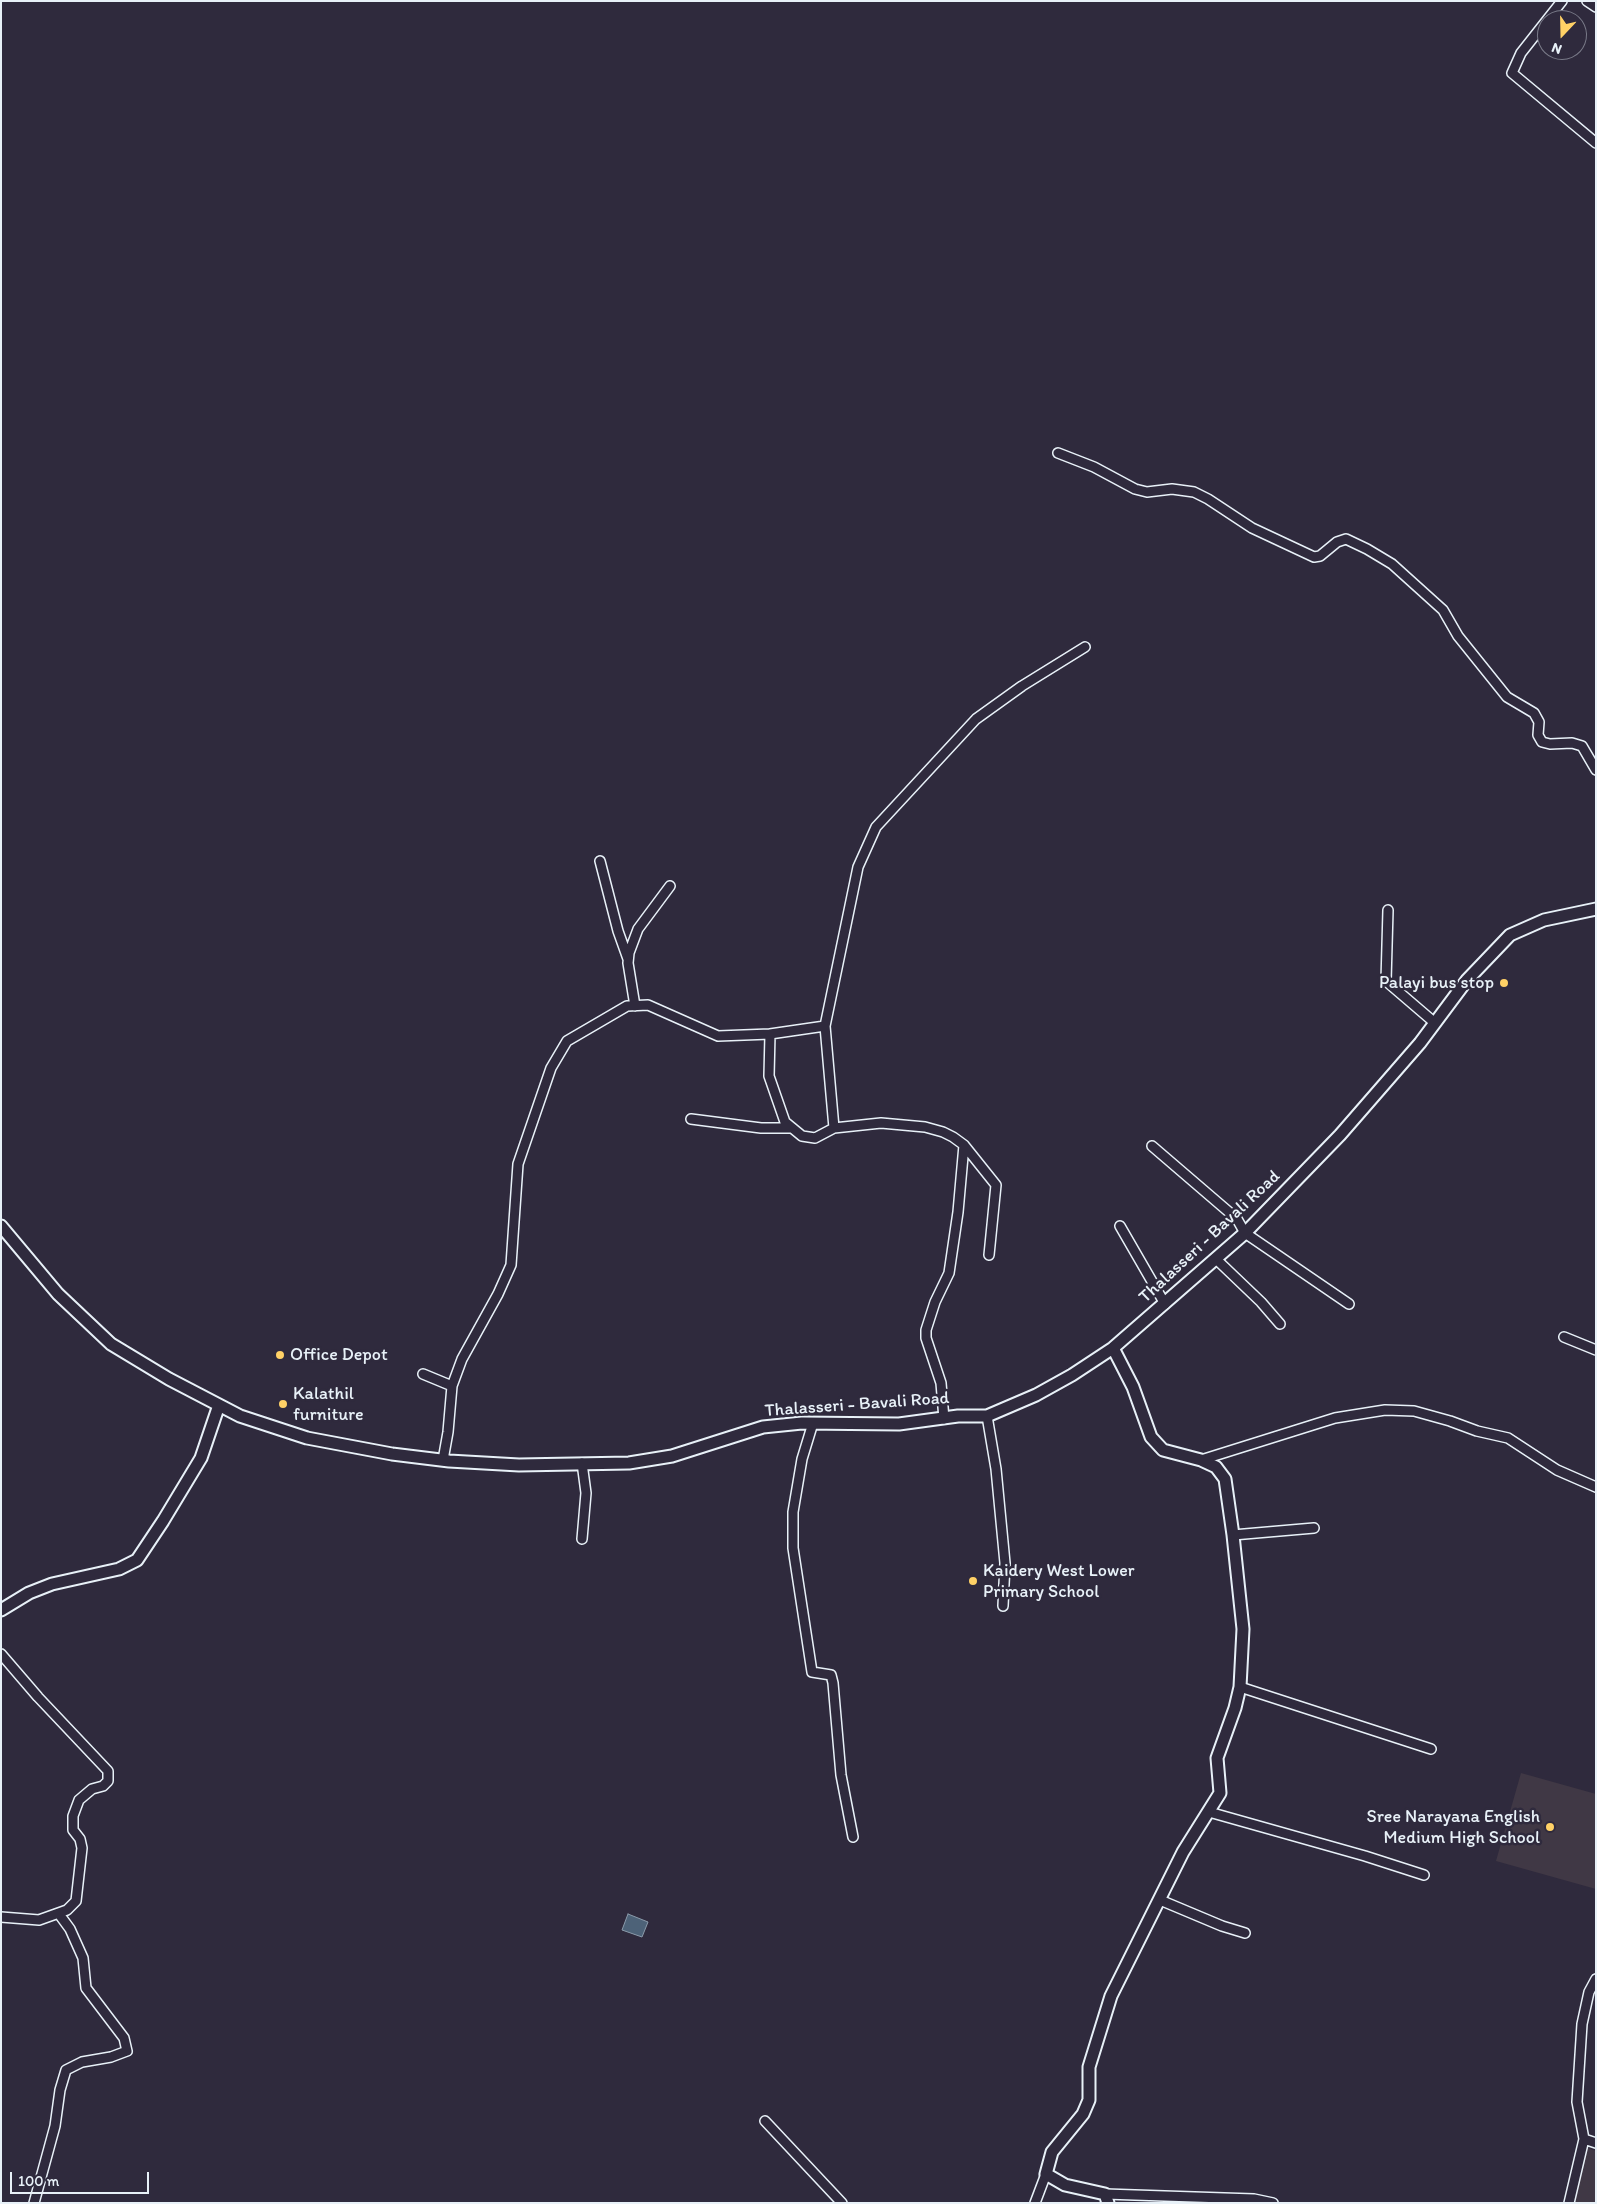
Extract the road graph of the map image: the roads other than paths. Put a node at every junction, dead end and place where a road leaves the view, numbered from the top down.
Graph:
1 (1587, 1) edge
2 (1596, 7) edge
3 (1537, 33) edge
4 (1596, 143) edge
5 (1058, 453) dead end
6 (1085, 647) dead end
7 (1596, 770) edge
8 (600, 861) dead end
9 (670, 886) dead end
10 (1596, 909) edge
11 (1388, 910) dead end
12 (628, 959) junction
13 (636, 1006) junction
14 (1435, 1023) junction
15 (825, 1026) junction
16 (770, 1034) junction
17 (691, 1118) dead end
18 (792, 1128) junction
19 (834, 1128) junction
20 (964, 1145) junction
21 (1152, 1146) dead end
22 (1, 1226) edge
23 (1120, 1226) dead end
24 (1245, 1233) junction
25 (989, 1255) dead end
26 (1216, 1258) junction
27 (1165, 1304) junction
28 (1349, 1304) dead end
29 (1280, 1324) dead end
30 (1564, 1337) dead end
31 (1113, 1348) junction
32 (1596, 1350) edge
33 (423, 1374) dead end
34 (452, 1386) junction
35 (219, 1405) junction
36 (987, 1416) junction
37 (944, 1419) junction
38 (813, 1423) junction
39 (442, 1460) junction
40 (1200, 1460) junction
41 (582, 1463) junction
42 (1596, 1487) edge
43 (1314, 1528) dead end
44 (1233, 1535) junction
45 (582, 1539) dead end
46 (1003, 1606) dead end
47 (1, 1610) edge
48 (1, 1654) edge
49 (1240, 1687) junction
50 (1431, 1749) dead end
51 (1209, 1812) junction
52 (853, 1837) dead end
53 (1424, 1875) dead end
54 (1160, 1900) junction
55 (59, 1914) junction
56 (1, 1917) edge
57 (1245, 1933) dead end
58 (1596, 1979) edge
59 (766, 2122) dead end
60 (1584, 2139) junction
61 (1596, 2143) edge
62 (1046, 2174) junction
63 (1107, 2198) edge
64 (34, 2203) edge
65 (842, 2203) edge
66 (1035, 2203) edge
67 (1273, 2203) edge
68 (1569, 2203) edge

1 - 2 street
3 - 4 street
5 - 7 street
6 - 15 street
8 - 12 street
9 - 12 street
10 - 14 main road, Thalasseri - Bavali Road
11 - 14 street
12 - 13 street
13 - 16 street
13 - 34 street
14 - 24 main road, Thalasseri - Bavali Road
15 - 16 street
15 - 19 street
16 - 18 street
17 - 18 street
18 - 19 street
19 - 20 street
20 - 25 street
20 - 37 street
21 - 24 street
22 - 35 main road, Thalasseri - Bavali Road
23 - 27 street
24 - 26 main road, Thalasseri - Bavali Road
24 - 28 street
26 - 27 main road, Thalasseri - Bavali Road
26 - 29 street
27 - 31 main road, Thalasseri - Bavali Road
30 - 32 street
31 - 36 main road, Thalasseri - Bavali Road
31 - 40 main road
33 - 34 street
34 - 39 street
35 - 39 main road, Thalasseri - Bavali Road
35 - 47 main road
36 - 37 main road, Thalasseri - Bavali Road
36 - 46 street
37 - 38 main road, Thalasseri - Bavali Road
38 - 41 main road, Thalasseri - Bavali Road
38 - 52 street
39 - 41 main road, Thalasseri - Bavali Road
40 - 42 street
40 - 44 main road
41 - 45 street
43 - 44 street
44 - 49 main road
48 - 55 street
49 - 50 street
49 - 51 main road
51 - 53 street
51 - 54 main road
54 - 57 street
54 - 62 main road
55 - 56 street
55 - 64 street
58 - 60 street
59 - 65 street
60 - 61 street
60 - 68 street
62 - 63 main road
62 - 66 street
63 - 67 street

